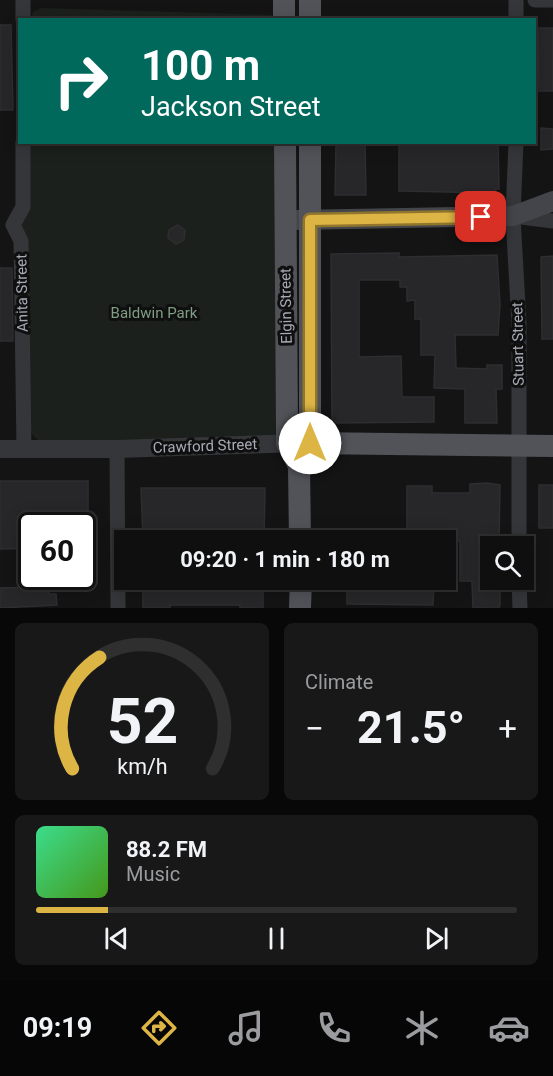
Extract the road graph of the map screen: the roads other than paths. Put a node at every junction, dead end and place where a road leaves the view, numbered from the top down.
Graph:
1 (23, 0) edge
2 (284, 0) edge
3 (310, 0) edge
4 (516, 0) edge
5 (535, 0) edge
6 (553, 0) edge
7 (23, 18) edge
8 (284, 18) edge
9 (310, 18) edge
10 (516, 18) edge
11 (23, 144) edge
12 (285, 144) edge
13 (310, 144) edge
14 (516, 144) edge
15 (553, 201) edge
16 (513, 216) junction
17 (285, 220) junction
18 (310, 220) junction
19 (553, 221) edge
20 (7, 225) edge
21 (287, 443) junction
22 (310, 443) junction
23 (518, 446) junction
24 (553, 446) edge
25 (24, 448) junction
26 (0, 449) edge
27 (117, 449) junction
28 (299, 466) junction
29 (300, 530) edge
30 (519, 536) edge
31 (301, 590) edge
32 (519, 590) edge
33 (118, 608) edge
34 (300, 608) edge
35 (520, 608) edge

1 - 7 street
2 - 8 main road
3 - 9 main road
4 - 10 street
5 - 6 street
11 - 20 street, Anita Street
12 - 17 main road, Elgin Street
13 - 18 main road, Elgin Street
14 - 16 street, Stuart Street
15 - 16 main road
16 - 18 main road
16 - 19 street
16 - 23 street, Stuart Street
17 - 18 main road
17 - 21 main road, Elgin Street
18 - 22 main road, Elgin Street
20 - 25 street, Anita Street
21 - 22 street, Crawford Street
21 - 27 street, Crawford Street
21 - 28 main road, Elgin Street
22 - 23 main road, Crawford Street
22 - 28 main road, Elgin Street
23 - 24 main road, Crawford Street
23 - 30 street, Stuart Street
25 - 26 street, Crawford Street
25 - 27 street, Crawford Street
27 - 33 street
28 - 29 main road, Elgin Street
31 - 34 main road
32 - 35 street

